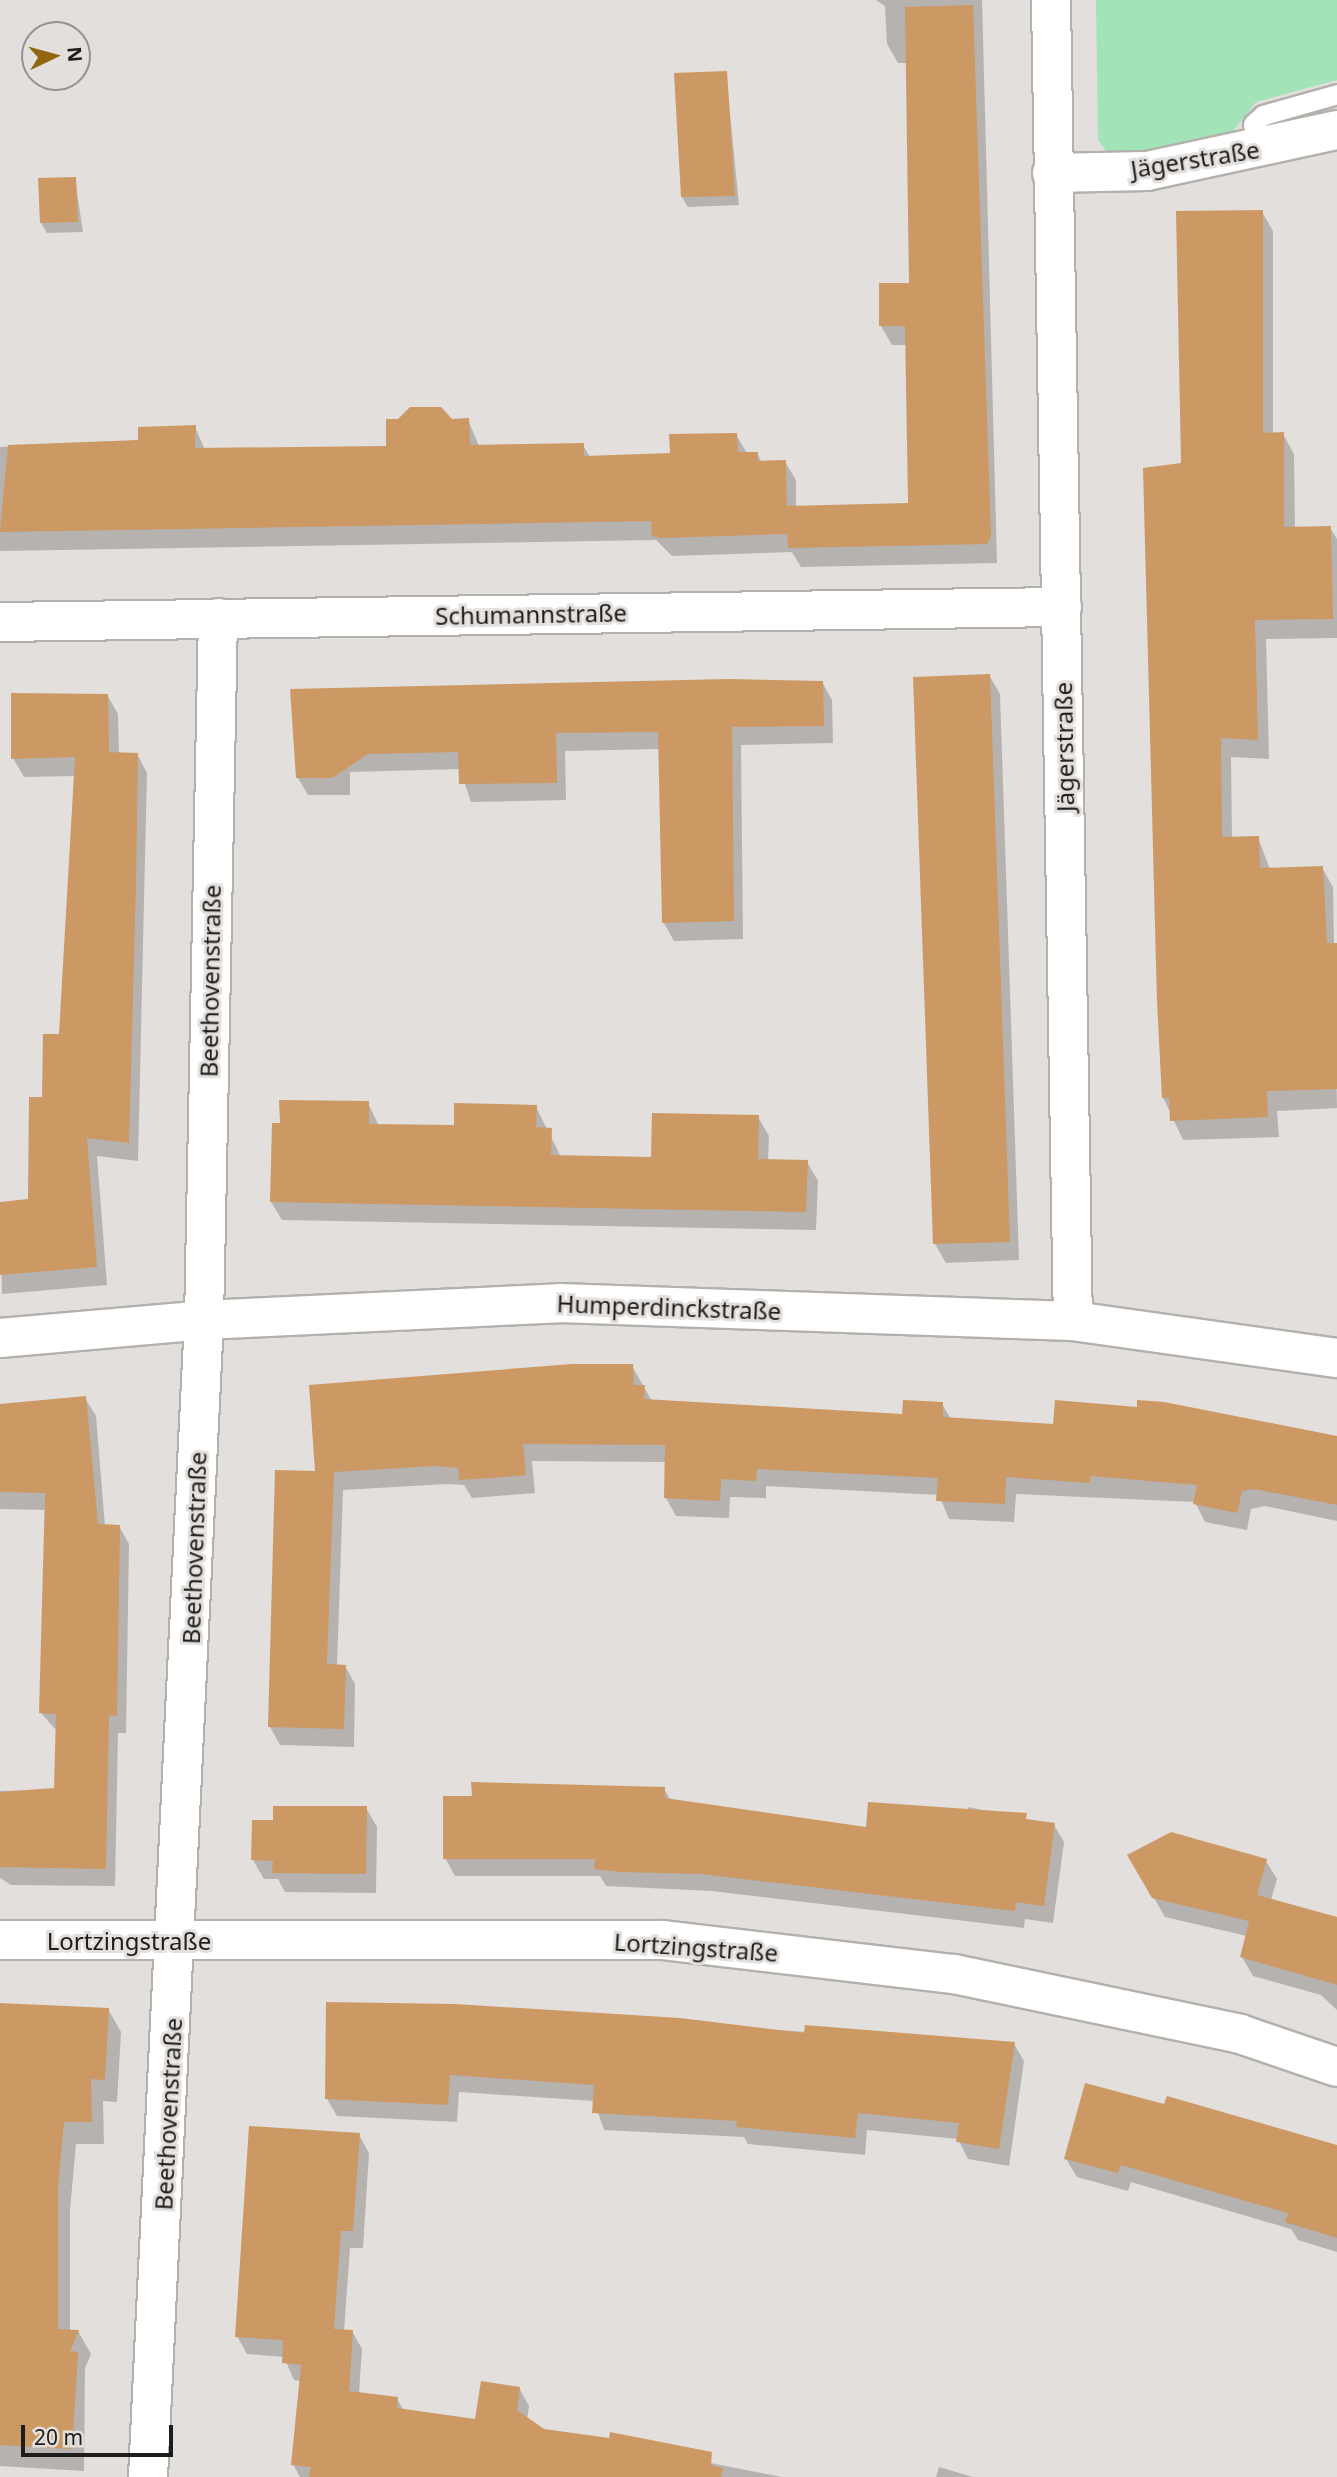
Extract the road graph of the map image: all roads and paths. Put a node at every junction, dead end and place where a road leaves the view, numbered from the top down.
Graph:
1 (1051, 0) edge
2 (1337, 94) edge
3 (1337, 131) edge
4 (1258, 150) junction
5 (1052, 173) junction
6 (1062, 607) junction
7 (218, 618) junction
8 (0, 622) edge
9 (204, 1320) junction
10 (1073, 1321) junction
11 (0, 1338) edge
12 (1337, 1358) edge
13 (0, 1940) edge
14 (177, 1942) junction
15 (1337, 2067) edge
16 (148, 2477) edge

1 - 5 street, Jägerstraße
2 - 4 lane
3 - 4 street, Jägerstraße
4 - 5 street, Jägerstraße
5 - 6 street, Jägerstraße
6 - 7 street, Schumannstraße
6 - 10 street, Jägerstraße
7 - 8 street, Schumannstraße
7 - 9 street, Beethovenstraße
9 - 10 street, Humperdinckstraße
9 - 11 street, Humperdinckstraße
9 - 14 street, Beethovenstraße
10 - 12 street, Humperdinckstraße
13 - 14 street, Lortzingstraße
14 - 15 street, Lortzingstraße
14 - 16 street, Beethovenstraße

